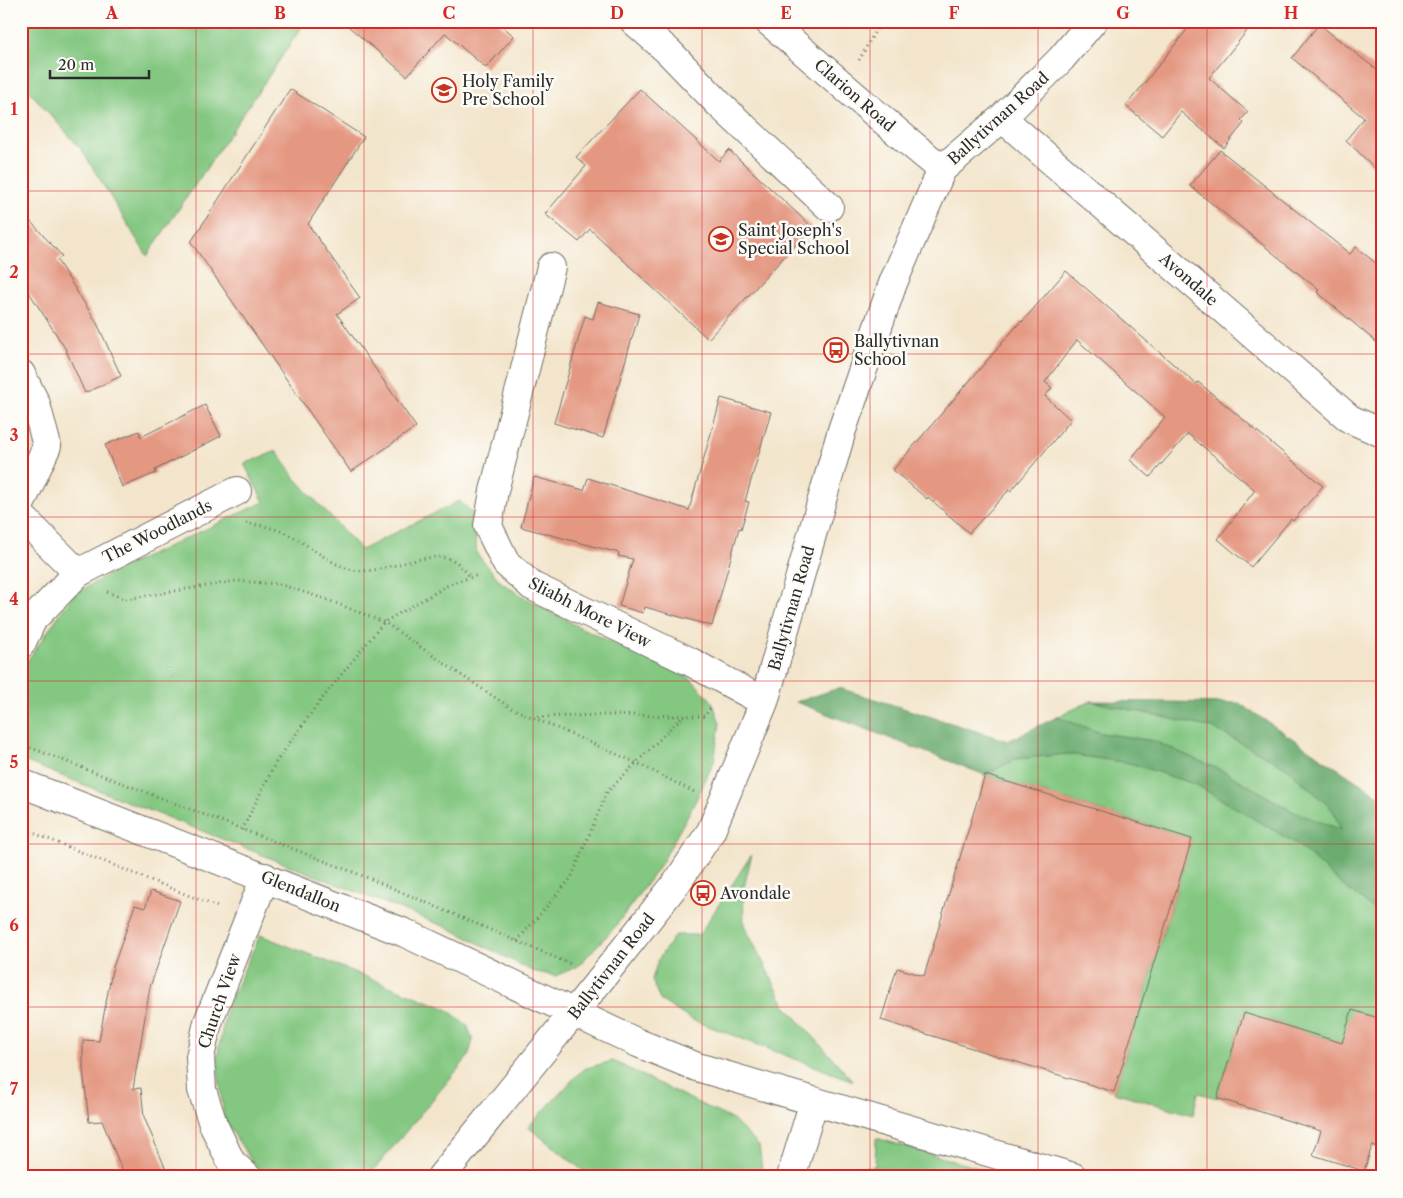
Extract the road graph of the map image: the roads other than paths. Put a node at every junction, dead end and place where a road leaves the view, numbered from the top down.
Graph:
1 (634, 21) edge
2 (768, 21) edge
3 (1094, 21) edge
4 (1002, 118) junction
5 (942, 168) junction
6 (829, 206) dead end
7 (551, 267) dead end
8 (21, 374) edge
9 (1382, 433) edge
10 (237, 491) dead end
11 (21, 503) edge
12 (21, 516) edge
13 (78, 573) junction
14 (21, 644) edge
15 (764, 702) junction
16 (21, 784) edge
17 (265, 877) junction
18 (575, 1012) junction
19 (814, 1101) junction
20 (247, 1177) edge
21 (441, 1177) edge
22 (790, 1177) edge
23 (1073, 1177) edge

1 - 6 street
2 - 5 street, Clarion Road
3 - 4 street, Ballytivnan Road
4 - 5 street, Ballytivnan Road
4 - 9 street, Avondale
5 - 15 street, Ballytivnan Road
7 - 15 street, Sliabh More View
8 - 11 street
10 - 13 street, The Woodlands
12 - 13 street
13 - 14 street, The Woodlands
15 - 18 street, Ballytivnan Road
16 - 17 street, Glendallon
17 - 18 street, Glendallon
17 - 20 street, Church View
18 - 19 street, Glendallon
18 - 21 street, Ballytivnan Road
19 - 22 street
19 - 23 street, Glendallon

